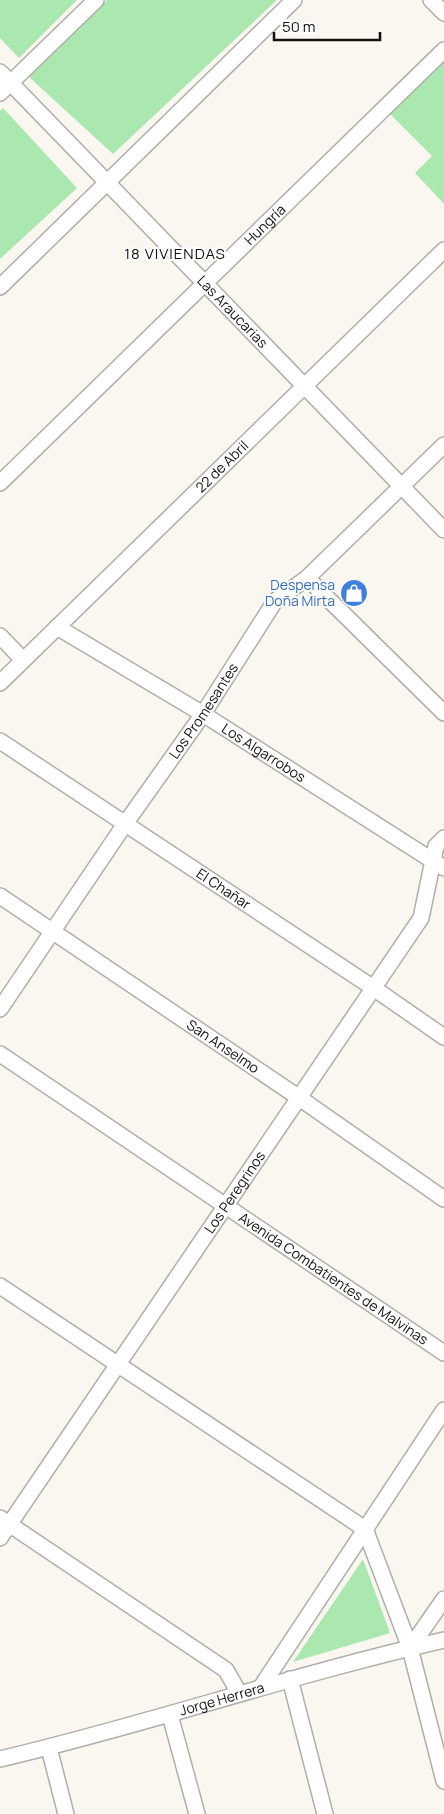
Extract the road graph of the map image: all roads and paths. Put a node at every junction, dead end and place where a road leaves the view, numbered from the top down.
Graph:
1 (96, 0) edge
2 (294, 0) edge
3 (431, 0) edge
4 (444, 13) edge
5 (444, 50) edge
6 (4, 83) edge
7 (108, 183) junction
8 (443, 253) edge
9 (205, 283) junction
10 (0, 287) edge
11 (305, 386) junction
12 (444, 445) edge
13 (0, 483) edge
14 (403, 487) junction
15 (444, 530) edge
16 (307, 578) junction
17 (57, 627) junction
18 (0, 636) edge
19 (23, 660) junction
20 (0, 682) edge
21 (444, 713) edge
22 (203, 714) junction
23 (0, 741) edge
24 (125, 824) junction
25 (444, 838) edge
26 (438, 865) edge
27 (0, 896) edge
28 (53, 931) junction
29 (372, 987) junction
30 (0, 1010) edge
31 (444, 1037) edge
32 (0, 1054) edge
33 (298, 1097) junction
34 (444, 1199) edge
35 (226, 1206) junction
36 (0, 1286) edge
37 (444, 1353) edge
38 (118, 1365) junction
39 (444, 1410) edge
40 (5, 1521) edge
41 (365, 1528) junction
42 (0, 1538) edge
43 (444, 1599) edge
44 (444, 1640) edge
45 (410, 1648) junction
46 (290, 1679) junction
47 (261, 1687) junction
48 (239, 1694) junction
49 (170, 1715) junction
50 (0, 1746) edge
51 (49, 1748) junction
52 (15, 1756) junction
53 (0, 1759) edge
54 (444, 1781) edge
55 (66, 1814) edge
56 (197, 1814) edge
57 (325, 1814) edge

1 - 6 street
2 - 7 street
3 - 4 street
5 - 9 street, Hungría
6 - 7 street, Las Araucarias
7 - 9 street, Las Araucarias
7 - 10 street
8 - 11 street, 22 de Abril
9 - 11 street, Las Araucarias
9 - 13 street, Hungría
11 - 14 street, Las Araucarias
11 - 17 street, 22 de Abril
12 - 14 street, Los Promesantes
14 - 15 street, Las Araucarias
14 - 16 street, Los Promesantes
16 - 21 street
16 - 22 street, Los Promesantes
17 - 19 street, 22 de Abril
17 - 22 street, Los Algarrobos
18 - 19 street
19 - 20 street, 22 de Abril
22 - 24 street, Los Promesantes
22 - 26 street, Los Algarrobos
23 - 24 street, El Chañar
24 - 28 street, Los Promesantes
24 - 29 street, El Chañar
25 - 26 street, Los Peregrinos
26 - 29 street, Los Peregrinos
27 - 28 street, San Anselmo
28 - 30 street, Los Promesantes
28 - 33 street, San Anselmo
29 - 31 street, El Chañar
29 - 33 street, Los Peregrinos
32 - 35 street, Avenida Combatientes de Malvinas
33 - 34 street, San Anselmo
33 - 35 street, Los Peregrinos
35 - 37 street, Avenida Combatientes de Malvinas
35 - 38 street, Los Peregrinos
36 - 38 street
38 - 40 street, Los Peregrinos
38 - 41 street
39 - 41 street
40 - 42 street, Los Peregrinos
40 - 48 street
41 - 45 street
41 - 47 street
43 - 45 street
44 - 45 street, Jorge Herrera
45 - 46 street, Jorge Herrera
45 - 54 street
46 - 47 street, Jorge Herrera
46 - 57 street
47 - 48 street, Jorge Herrera
48 - 49 street, Jorge Herrera
49 - 51 street, Jorge Herrera
49 - 56 street
50 - 52 street
51 - 52 street, Jorge Herrera
51 - 55 street
52 - 53 street, Jorge Herrera

